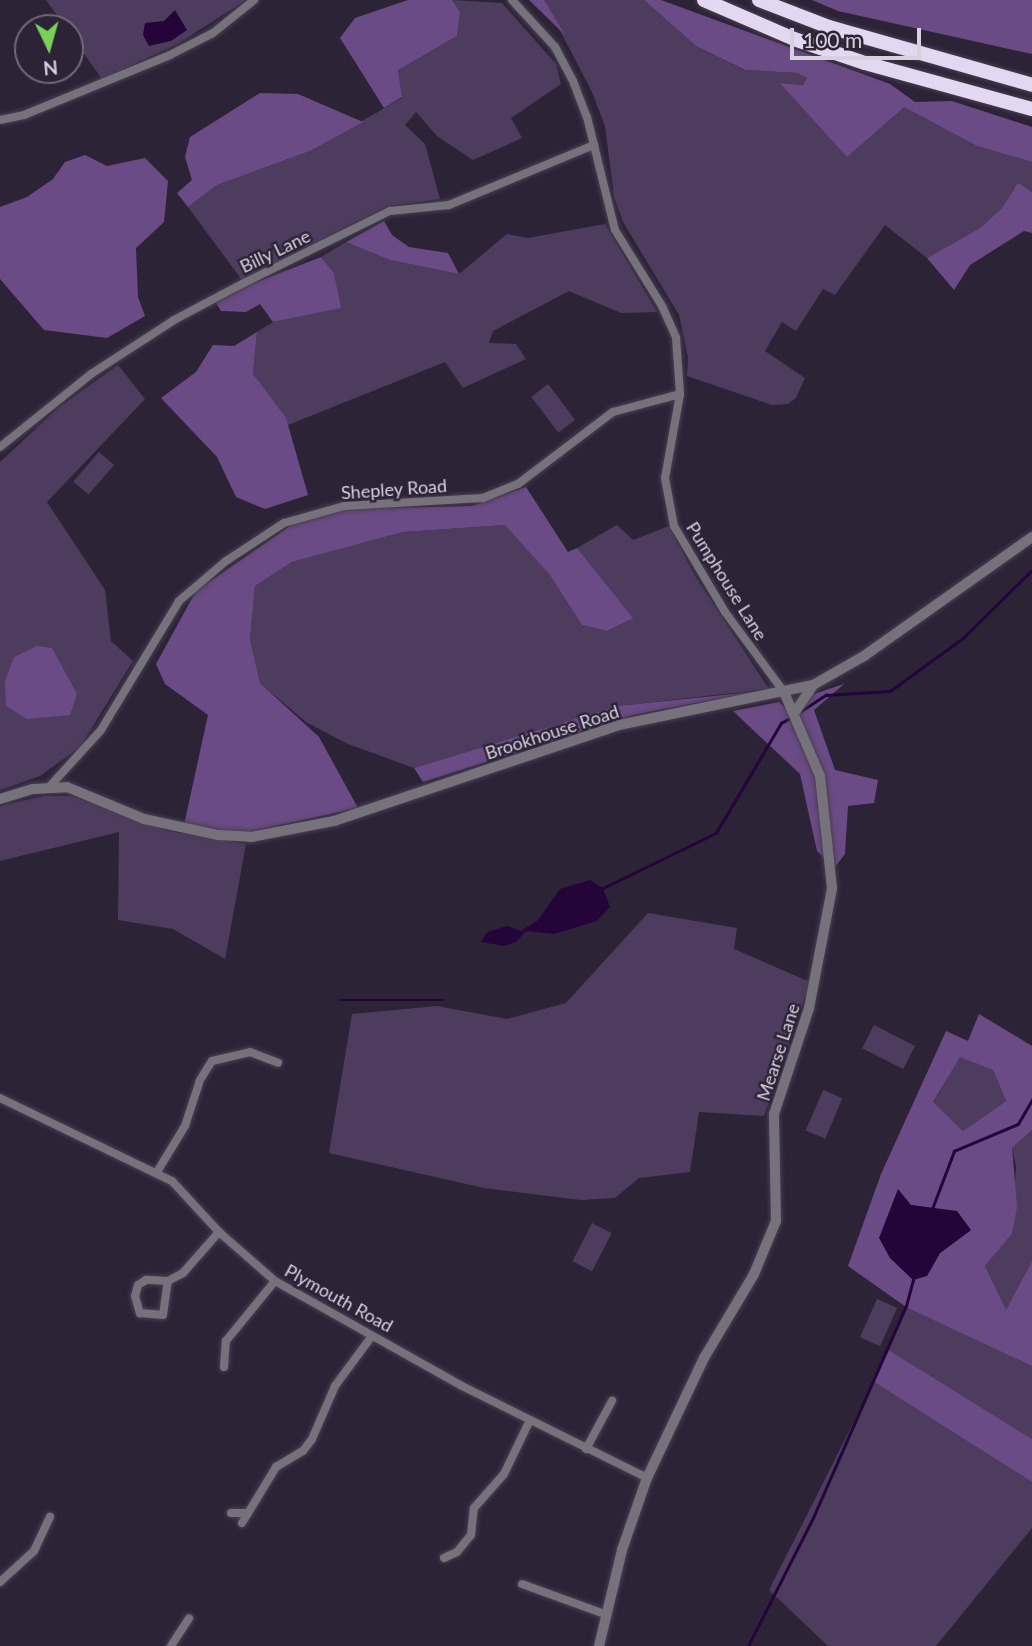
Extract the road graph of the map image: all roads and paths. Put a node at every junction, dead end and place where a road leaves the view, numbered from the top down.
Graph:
1 (254, 0) edge
2 (512, 0) edge
3 (704, 0) edge
4 (759, 0) edge
5 (1032, 85) edge
6 (1032, 109) edge
7 (0, 120) edge
8 (594, 145) junction
9 (680, 394) junction
10 (0, 447) edge
11 (1032, 537) edge
12 (813, 685) junction
13 (784, 692) junction
14 (795, 712) junction
15 (51, 785) junction
16 (0, 799) edge
17 (278, 1063) dead end
18 (0, 1098) edge
19 (156, 1172) junction
20 (219, 1232) junction
21 (168, 1281) junction
22 (275, 1281) junction
23 (372, 1336) junction
24 (224, 1367) dead end
25 (612, 1401) dead end
26 (530, 1420) junction
27 (586, 1449) junction
28 (647, 1478) junction
29 (231, 1513) dead end
30 (248, 1513) junction
31 (50, 1516) dead end
32 (242, 1523) dead end
33 (443, 1558) dead end
34 (0, 1582) edge
35 (522, 1584) dead end
36 (607, 1615) junction
37 (189, 1618) dead end
38 (171, 1646) edge
39 (599, 1646) edge

1 - 7 street
2 - 8 street, Pumphouse Lane
3 - 6 highway
4 - 5 highway
8 - 9 street, Pumphouse Lane
8 - 10 street, Billy Lane
9 - 13 street, Pumphouse Lane
9 - 15 street, Shepley Road
11 - 12 street, Brookhouse Road
12 - 13 street, Brookhouse Road
12 - 14 street
13 - 14 street, Mearse Lane
13 - 15 street, Brookhouse Road
14 - 28 street, Mearse Lane
15 - 16 street
17 - 19 street
18 - 19 street, Plymouth Road
19 - 20 street, Plymouth Road
20 - 21 street
20 - 22 street, Plymouth Road
21 - 21 street
22 - 23 street, Plymouth Road
22 - 24 street
23 - 26 street, Plymouth Road
23 - 30 street
25 - 27 street
26 - 27 street, Plymouth Road
26 - 33 street
27 - 28 street, Plymouth Road
28 - 36 street, Mearse Lane
29 - 30 street
30 - 32 street
31 - 34 street
35 - 36 street
36 - 39 street, Mearse Lane
37 - 38 street

